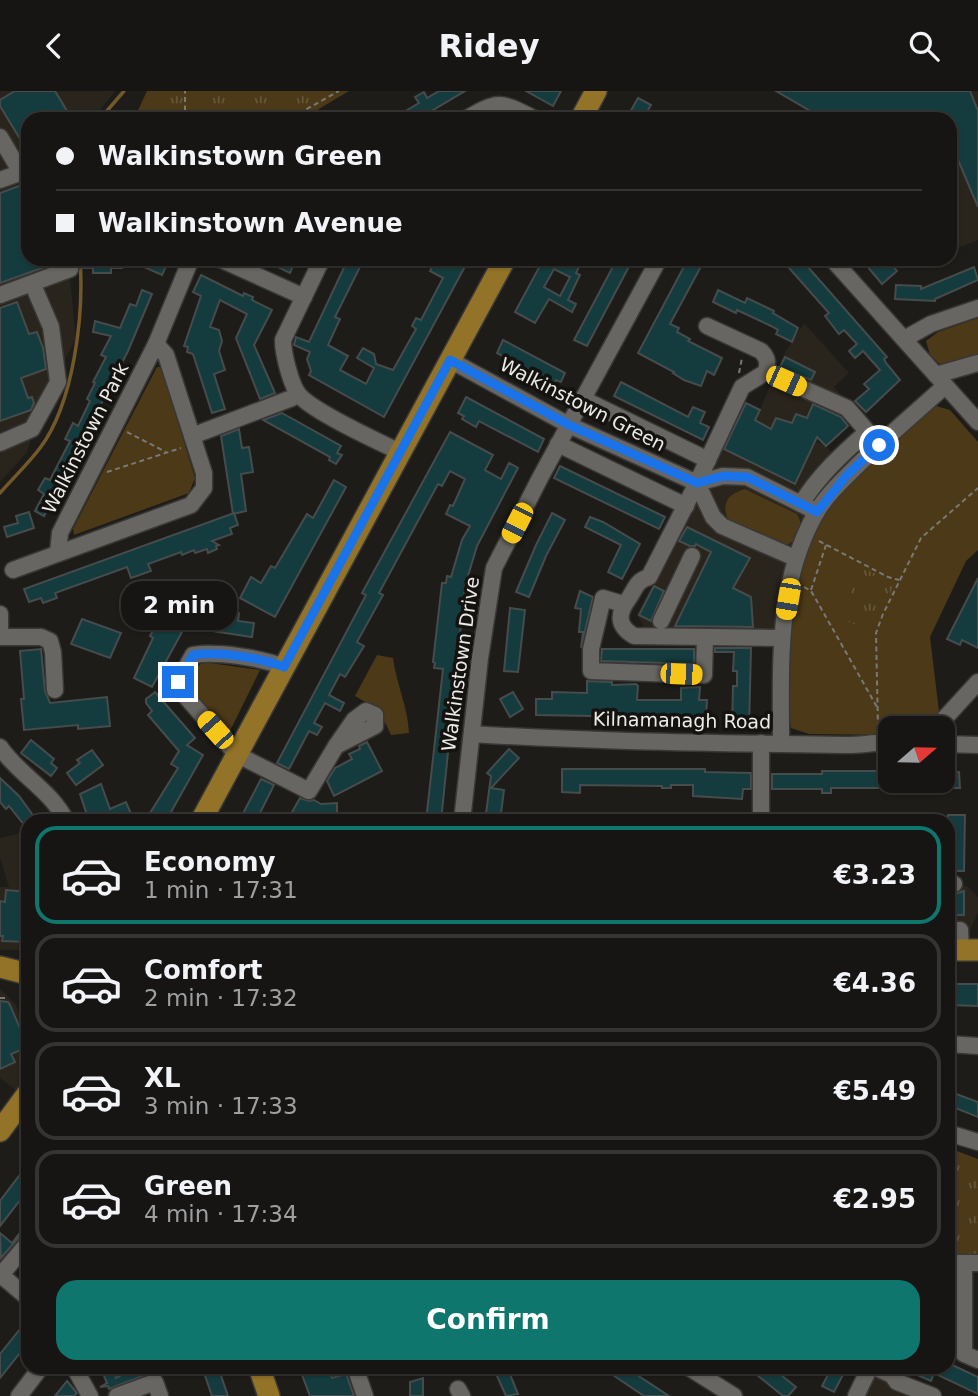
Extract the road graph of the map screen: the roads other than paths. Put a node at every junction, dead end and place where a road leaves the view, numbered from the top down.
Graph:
1 (596, 91) edge
2 (478, 112) edge
3 (520, 112) edge
4 (585, 112) edge
5 (0, 137) edge
6 (21, 166) edge
7 (21, 168) edge
8 (0, 180) edge
9 (69, 266) edge
10 (188, 266) edge
11 (235, 266) edge
12 (319, 266) edge
13 (501, 266) edge
14 (655, 266) edge
15 (838, 266) edge
16 (36, 292) dead end
17 (0, 295) edge
18 (304, 297) junction
19 (978, 308) edge
20 (707, 326) dead end
21 (904, 339) junction
22 (156, 344) junction
23 (450, 360) junction
24 (978, 363) edge
25 (766, 372) junction
26 (941, 381) junction
27 (292, 398) dead end
28 (583, 399) junction
29 (978, 422) edge
30 (569, 425) junction
31 (867, 432) junction
32 (193, 440) junction
33 (0, 443) edge
34 (558, 444) junction
35 (678, 445) junction
36 (879, 445) junction
37 (400, 452) junction
38 (708, 460) junction
39 (667, 469) junction
40 (697, 483) junction
41 (801, 504) junction
42 (686, 506) junction
43 (817, 512) junction
44 (58, 552) junction
45 (692, 556) dead end
46 (795, 558) junction
47 (13, 570) dead end
48 (649, 577) junction
49 (676, 589) junction
50 (623, 604) junction
51 (0, 614) edge
52 (662, 621) dead end
53 (0, 625) edge
54 (0, 635) edge
55 (705, 637) junction
56 (781, 638) junction
57 (284, 667) junction
58 (978, 682) edge
59 (55, 690) dead end
60 (946, 716) edge
61 (472, 734) junction
62 (761, 743) junction
63 (781, 743) junction
64 (878, 743) edge
65 (956, 744) edge
66 (978, 745) edge
67 (336, 746) dead end
68 (236, 754) junction
69 (3, 757) edge
70 (61, 814) edge
71 (205, 814) edge
72 (463, 814) edge
73 (761, 814) edge
74 (955, 930) edge
75 (962, 950) edge
76 (21, 964) edge
77 (0, 966) edge
78 (21, 972) edge
79 (955, 1044) edge
80 (978, 1046) edge
81 (21, 1102) edge
82 (1, 1126) edge
83 (955, 1135) edge
84 (978, 1142) edge
85 (21, 1252) edge
86 (964, 1263) edge
87 (1, 1276) edge
88 (21, 1292) edge
89 (978, 1360) edge
90 (36, 1374) edge
91 (78, 1374) edge
92 (261, 1374) edge
93 (357, 1374) edge
94 (699, 1374) edge
95 (868, 1374) edge
96 (890, 1374) edge
97 (19, 1396) edge
98 (90, 1396) edge
99 (117, 1396) edge
100 (160, 1396) edge
101 (269, 1396) edge
102 (365, 1396) edge
103 (734, 1396) edge
104 (856, 1396) edge
105 (933, 1396) edge

1 - 4 main road
2 - 3 street
5 - 6 street
7 - 8 street
9 - 17 street
10 - 22 street, Walkinstown Park
11 - 18 street
12 - 18 street
13 - 23 main road
14 - 28 street, Walkinstown Drive
15 - 21 street
16 - 33 street
18 - 37 street
19 - 21 street
20 - 25 street
21 - 26 street
22 - 32 street
22 - 44 street, Walkinstown Park
23 - 30 street, Walkinstown Green
23 - 37 main road
24 - 26 street
25 - 31 street
25 - 38 street
26 - 29 street
26 - 36 street
27 - 32 street
28 - 30 street, Walkinstown Drive
28 - 35 street
30 - 34 street, Walkinstown Drive
30 - 39 street, Walkinstown Green
31 - 36 street
31 - 41 street
32 - 44 street
34 - 42 street
34 - 61 street, Walkinstown Drive
35 - 38 street
35 - 39 street
36 - 43 street
37 - 57 main road
38 - 40 street
39 - 40 street, Walkinstown Green
40 - 41 street
40 - 42 street
40 - 46 street
41 - 43 street
42 - 48 street
43 - 46 street
44 - 47 street
45 - 49 street
46 - 56 street
48 - 49 street
48 - 50 street
49 - 52 street
50 - 55 street
50 - 55 street
51 - 53 street
53 - 54 street
54 - 59 street
55 - 56 street
56 - 63 street
57 - 68 main road
57 - 68 street
58 - 60 street
61 - 62 street, Kilnamanagh Road
61 - 72 street, Walkinstown Drive
62 - 63 street, Kilnamanagh Road
62 - 73 street
63 - 64 street, Kilnamanagh Road
65 - 66 street
67 - 68 street
68 - 71 main road
69 - 70 street
74 - 75 street
76 - 77 main road
77 - 78 main road
79 - 80 street
81 - 82 main road
83 - 84 street
85 - 87 street
86 - 89 street
87 - 88 street
90 - 97 street
91 - 98 street
92 - 101 main road
93 - 102 street
94 - 103 street
95 - 104 street
96 - 105 street
99 - 100 street

